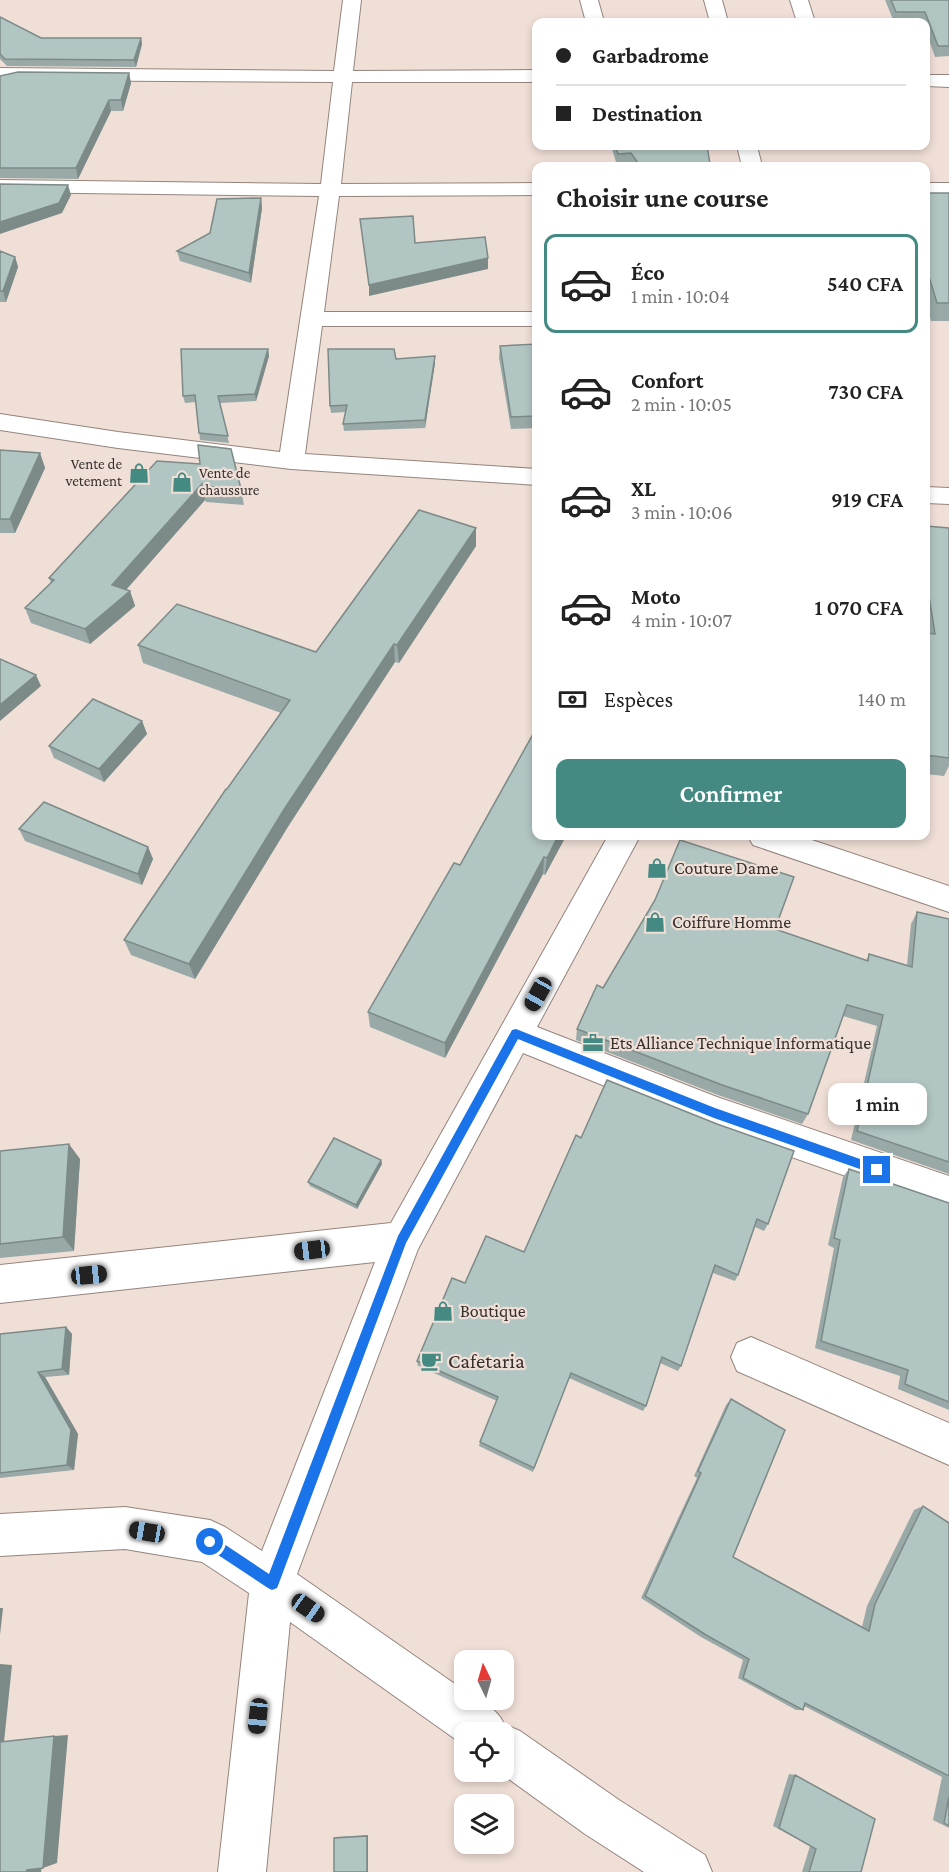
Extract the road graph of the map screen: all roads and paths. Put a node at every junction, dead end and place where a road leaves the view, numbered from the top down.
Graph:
1 (352, 0) edge
2 (589, 0) edge
3 (713, 0) edge
4 (799, 0) edge
5 (594, 18) edge
6 (718, 18) edge
7 (805, 18) edge
8 (0, 74) edge
9 (532, 76) edge
10 (342, 78) junction
11 (930, 81) edge
12 (949, 81) edge
13 (0, 186) edge
14 (532, 189) edge
15 (930, 189) edge
16 (949, 189) edge
17 (330, 190) junction
18 (312, 319) junction
19 (532, 319) edge
20 (0, 422) edge
21 (291, 461) junction
22 (532, 477) edge
23 (930, 495) edge
24 (949, 496) edge
25 (622, 840) edge
26 (776, 840) edge
27 (949, 899) edge
28 (516, 1034) junction
29 (949, 1194) edge
30 (402, 1240) junction
31 (0, 1284) edge
32 (750, 1357) dead end
33 (949, 1444) edge
34 (0, 1535) edge
35 (272, 1583) junction
36 (470, 1722) edge
37 (514, 1754) edge
38 (242, 1872) edge
39 (688, 1872) edge

1 - 10 street
2 - 5 street
3 - 6 street
4 - 7 street
8 - 10 street
9 - 10 street
10 - 17 street
11 - 12 street
13 - 17 street
14 - 17 street
15 - 16 street
17 - 18 street
18 - 19 street
18 - 21 street
20 - 21 street
21 - 22 street
23 - 24 street
25 - 28 street
26 - 27 street
28 - 29 street
28 - 30 street
30 - 31 street
30 - 35 street
32 - 33 street
34 - 35 street
35 - 36 street
35 - 38 street
37 - 39 street

